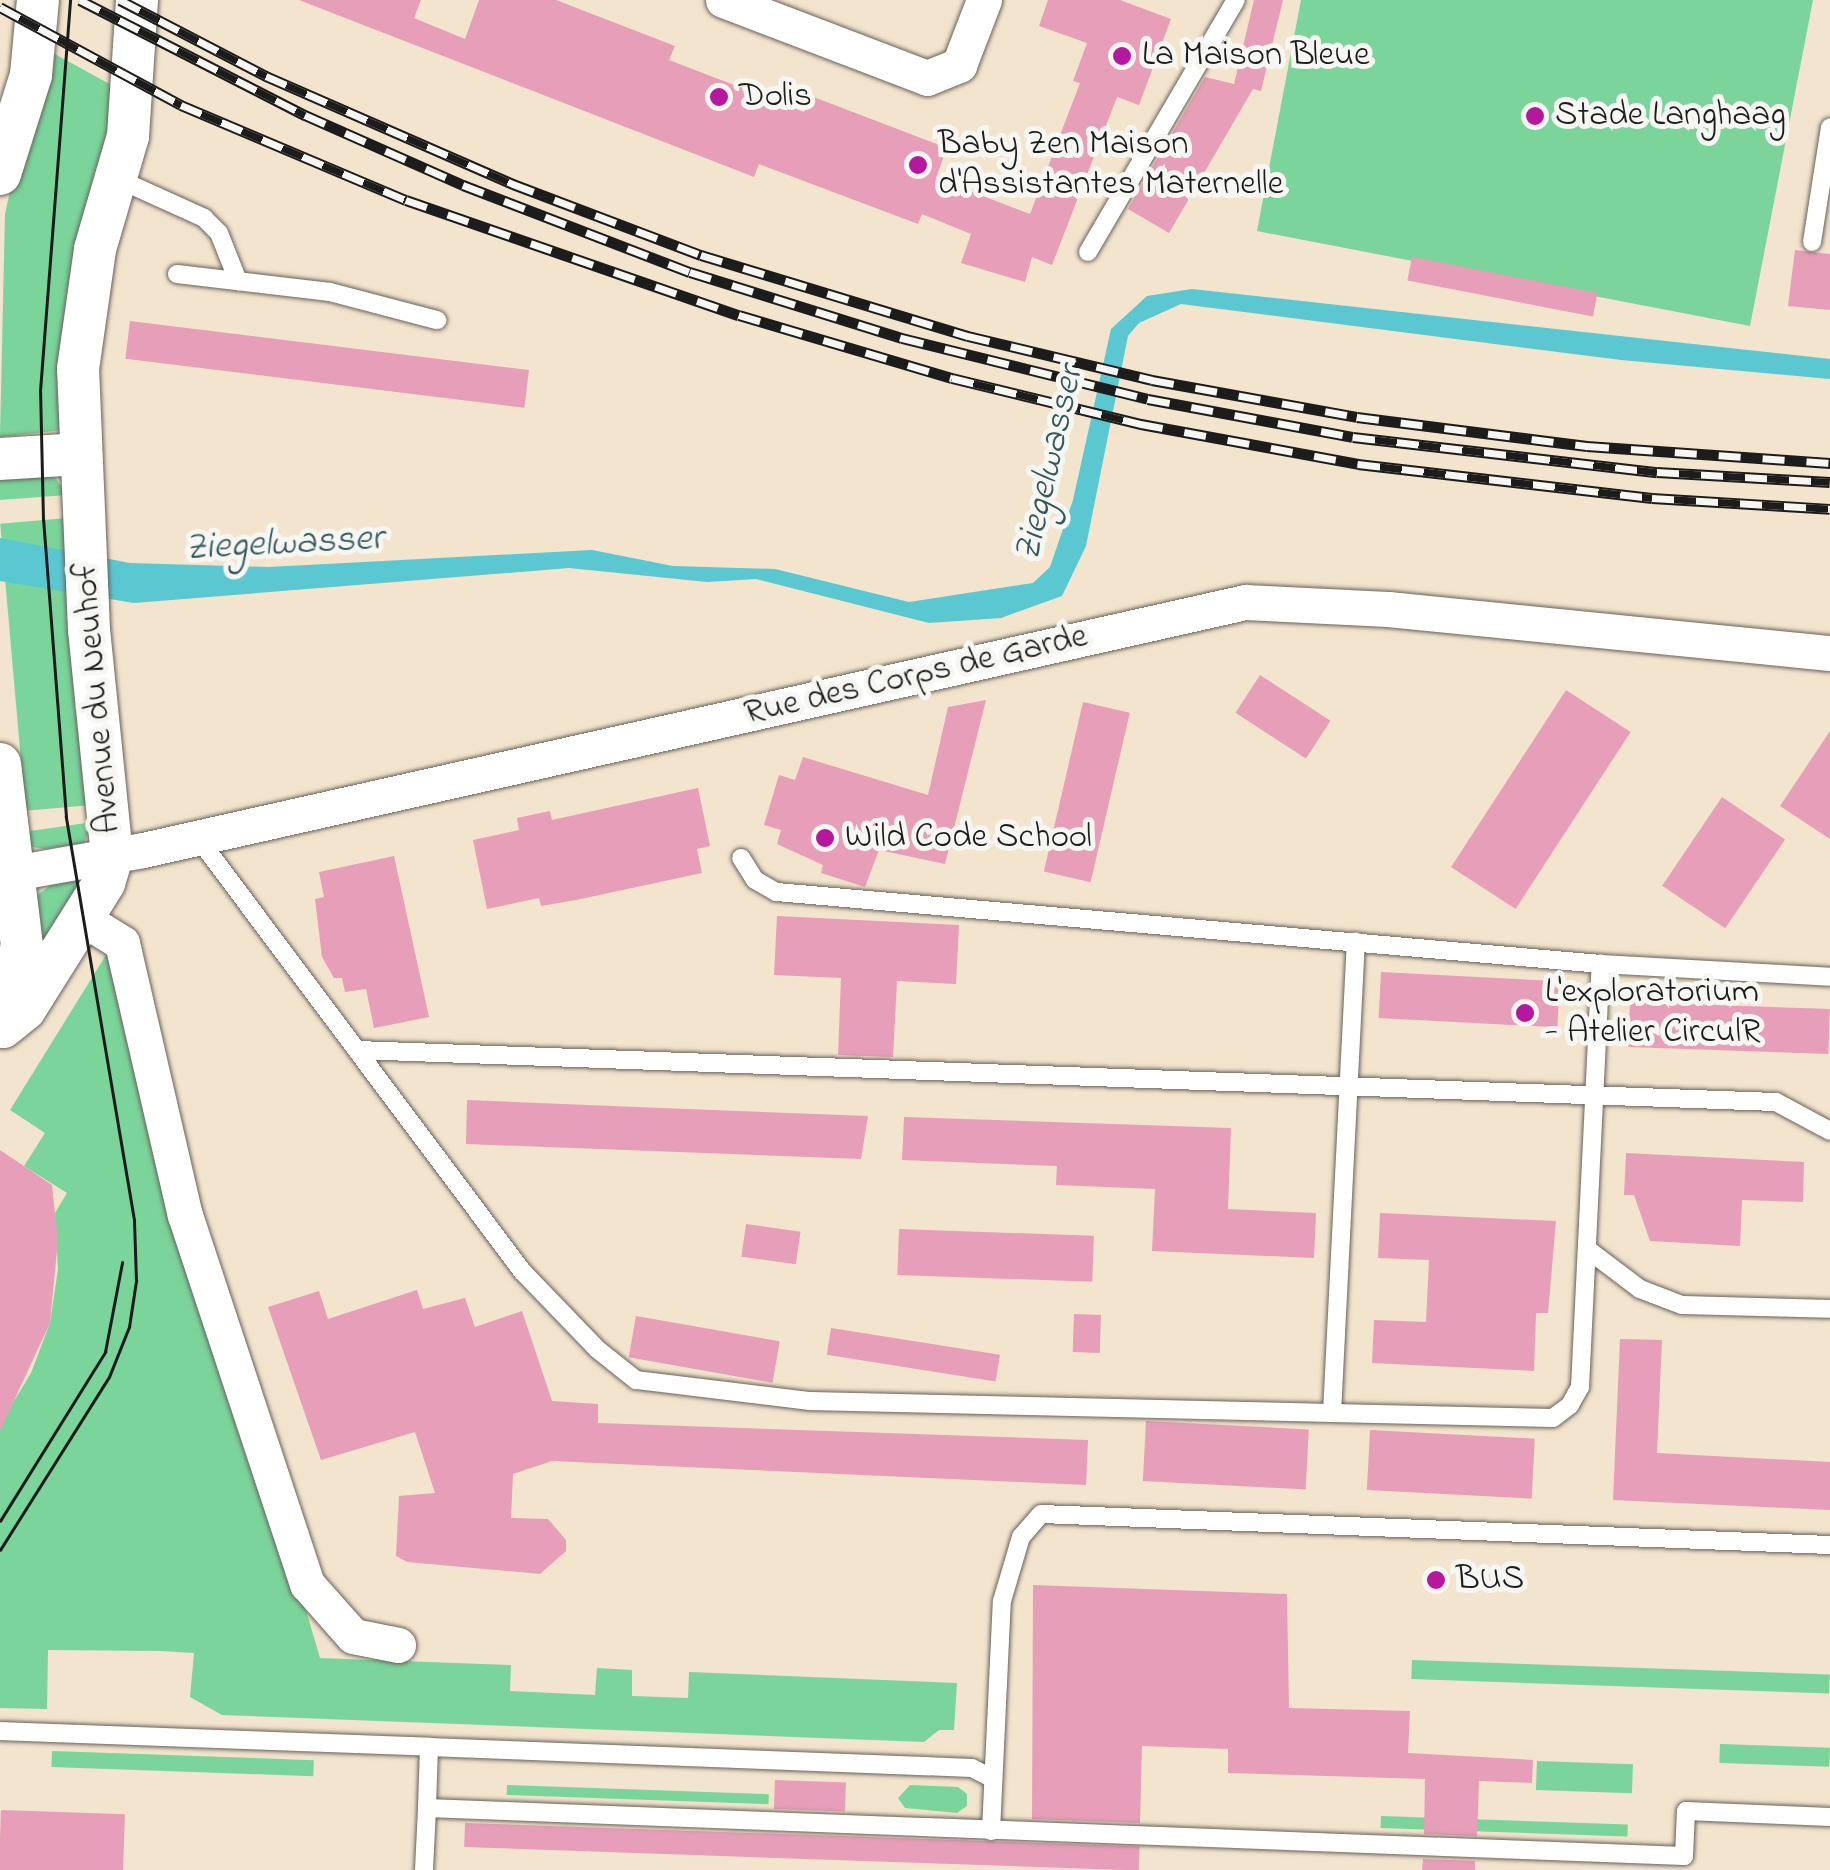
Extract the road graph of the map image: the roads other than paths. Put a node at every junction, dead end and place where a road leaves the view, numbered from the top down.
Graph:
1 (38, 0) edge
2 (136, 0) edge
3 (722, 0) edge
4 (984, 0) edge
5 (1236, 0) edge
6 (1830, 126) edge
7 (0, 174) edge
8 (116, 178) junction
9 (1812, 242) dead end
10 (1088, 252) dead end
11 (177, 274) dead end
12 (238, 282) junction
13 (437, 320) dead end
14 (79, 454) junction
15 (0, 459) edge
16 (1830, 653) edge
17 (1, 785) edge
18 (198, 838) junction
19 (112, 856) junction
20 (741, 858) dead end
21 (14, 873) junction
22 (82, 918) junction
23 (1356, 942) junction
24 (1601, 964) junction
25 (1830, 977) edge
26 (2, 1029) edge
27 (356, 1050) junction
28 (1344, 1090) junction
29 (1594, 1100) junction
30 (1830, 1131) edge
31 (1587, 1248) junction
32 (1830, 1309) edge
33 (1332, 1413) junction
34 (1830, 1545) edge
35 (398, 1646) dead end
36 (0, 1731) edge
37 (429, 1747) junction
38 (992, 1778) junction
39 (427, 1808) junction
40 (1830, 1817) edge
41 (990, 1831) junction
42 (1684, 1863) edge
43 (424, 1870) edge

1 - 7 street
2 - 8 street, Avenue du Neuhof
3 - 4 street
5 - 10 lane
6 - 9 lane
8 - 12 lane
8 - 14 street, Avenue du Neuhof
11 - 12 lane
12 - 13 lane
14 - 15 street
14 - 19 street, Avenue du Neuhof
16 - 18 street, Rue des Corps de Garde
17 - 21 street, Avenue du Neuhof
18 - 19 street, Rue des Corps de Garde
18 - 27 lane
19 - 21 street, Rue des Corps de Garde
19 - 22 street, Avenue du Neuhof
20 - 23 lane
21 - 26 street, Avenue du Neuhof
22 - 26 street, Avenue du Neuhof
22 - 35 street
23 - 24 lane
23 - 28 lane
24 - 25 lane
24 - 29 lane
27 - 28 lane
27 - 33 lane
28 - 29 lane
28 - 33 lane
29 - 30 lane
29 - 31 lane
31 - 32 lane
31 - 33 lane
34 - 38 lane
36 - 37 lane
37 - 38 lane
37 - 39 lane
38 - 41 lane
39 - 41 lane
39 - 43 lane
40 - 42 lane
41 - 42 lane

